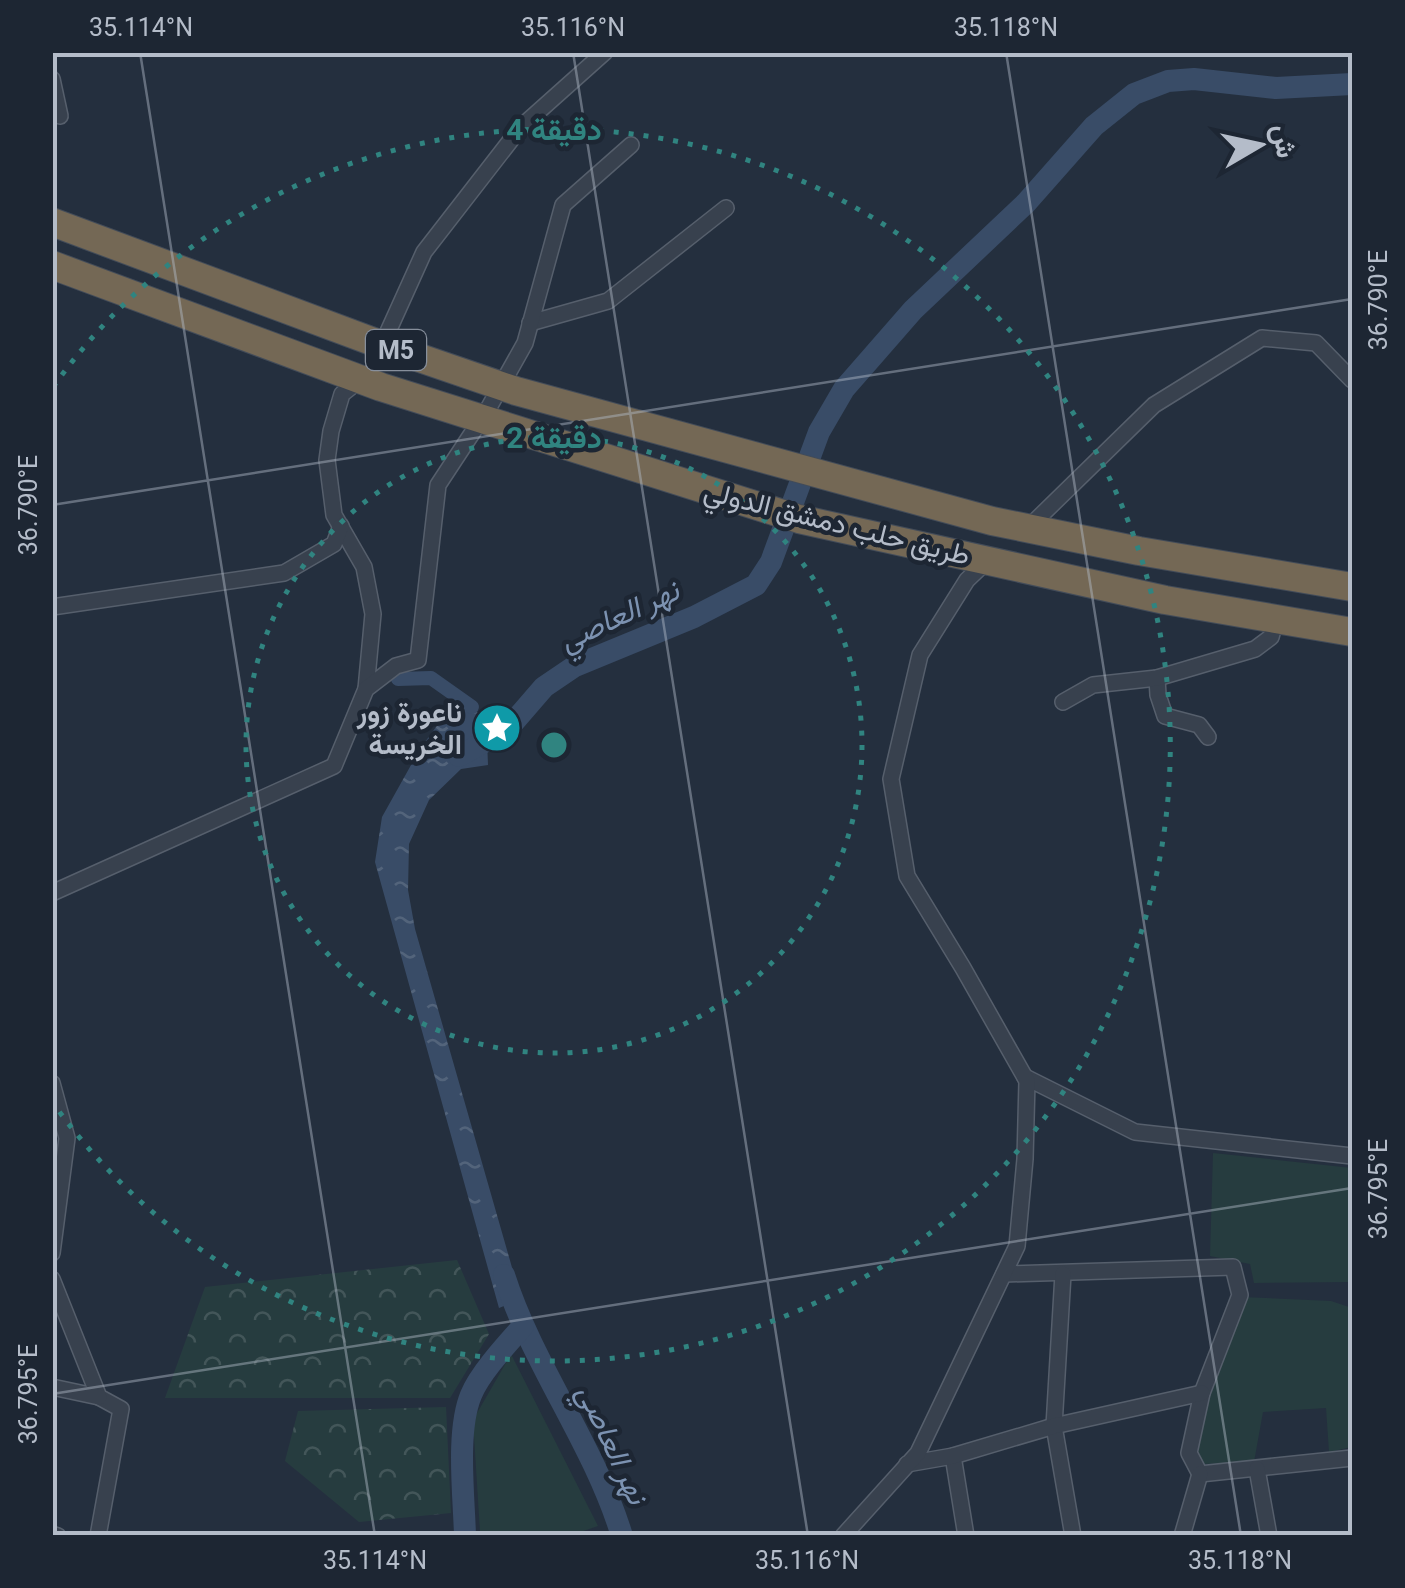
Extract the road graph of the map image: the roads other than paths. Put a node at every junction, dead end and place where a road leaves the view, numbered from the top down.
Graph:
1 (605, 52) edge
2 (52, 79) edge
3 (60, 116) dead end
4 (631, 144) dead end
5 (726, 208) dead end
6 (52, 222) edge
7 (52, 264) edge
8 (530, 323) junction
9 (382, 345) junction
10 (361, 379) junction
11 (1352, 380) edge
12 (501, 386) junction
13 (482, 419) junction
14 (341, 526) junction
15 (1028, 528) junction
16 (987, 561) junction
17 (1352, 587) edge
18 (52, 607) edge
19 (1276, 619) junction
20 (1352, 632) edge
21 (1156, 678) junction
22 (366, 689) junction
23 (1063, 702) dead end
24 (1208, 738) dead end
25 (52, 892) edge
26 (1025, 1077) junction
27 (52, 1083) edge
28 (1352, 1156) edge
29 (52, 1253) edge
30 (1004, 1274) junction
31 (1064, 1274) junction
32 (52, 1279) edge
33 (52, 1387) edge
34 (1202, 1393) junction
35 (98, 1397) junction
36 (1054, 1426) junction
37 (952, 1456) junction
38 (1352, 1458) edge
39 (907, 1464) junction
40 (1257, 1469) junction
41 (1200, 1474) junction
42 (98, 1536) edge
43 (842, 1536) edge
44 (966, 1536) edge
45 (1073, 1536) edge
46 (1182, 1536) edge
47 (1269, 1536) edge

1 - 9 street
2 - 3 street
4 - 8 street
5 - 8 street
6 - 9 highway, طريق حلب دمشق الدولي / M5
7 - 10 highway, طريق حلب دمشق الدولي / M5
8 - 12 street
9 - 12 highway, طريق حلب دمشق الدولي / M5
10 - 13 highway, طريق حلب دمشق الدولي / M5
10 - 14 street
11 - 15 street
12 - 13 street
12 - 15 highway, طريق حلب دمشق الدولي / M5
13 - 16 highway, طريق حلب دمشق الدولي / M5
13 - 22 street
14 - 18 street
14 - 22 street
15 - 17 highway, M5
16 - 19 highway, طريق حلب دمشق الدولي / M5
16 - 26 street
19 - 20 highway, طريق حلب دمشق الدولي / M5
19 - 21 street
21 - 23 street
21 - 24 street
22 - 25 street
26 - 28 street
26 - 30 street
27 - 29 street
30 - 31 street
30 - 39 street
31 - 34 street
31 - 36 street
32 - 35 street
33 - 35 street
34 - 36 street
34 - 41 street
35 - 42 street
36 - 37 street
36 - 45 street
37 - 39 street
37 - 44 street
38 - 40 street
39 - 43 street
40 - 41 street
40 - 47 street
41 - 46 street

